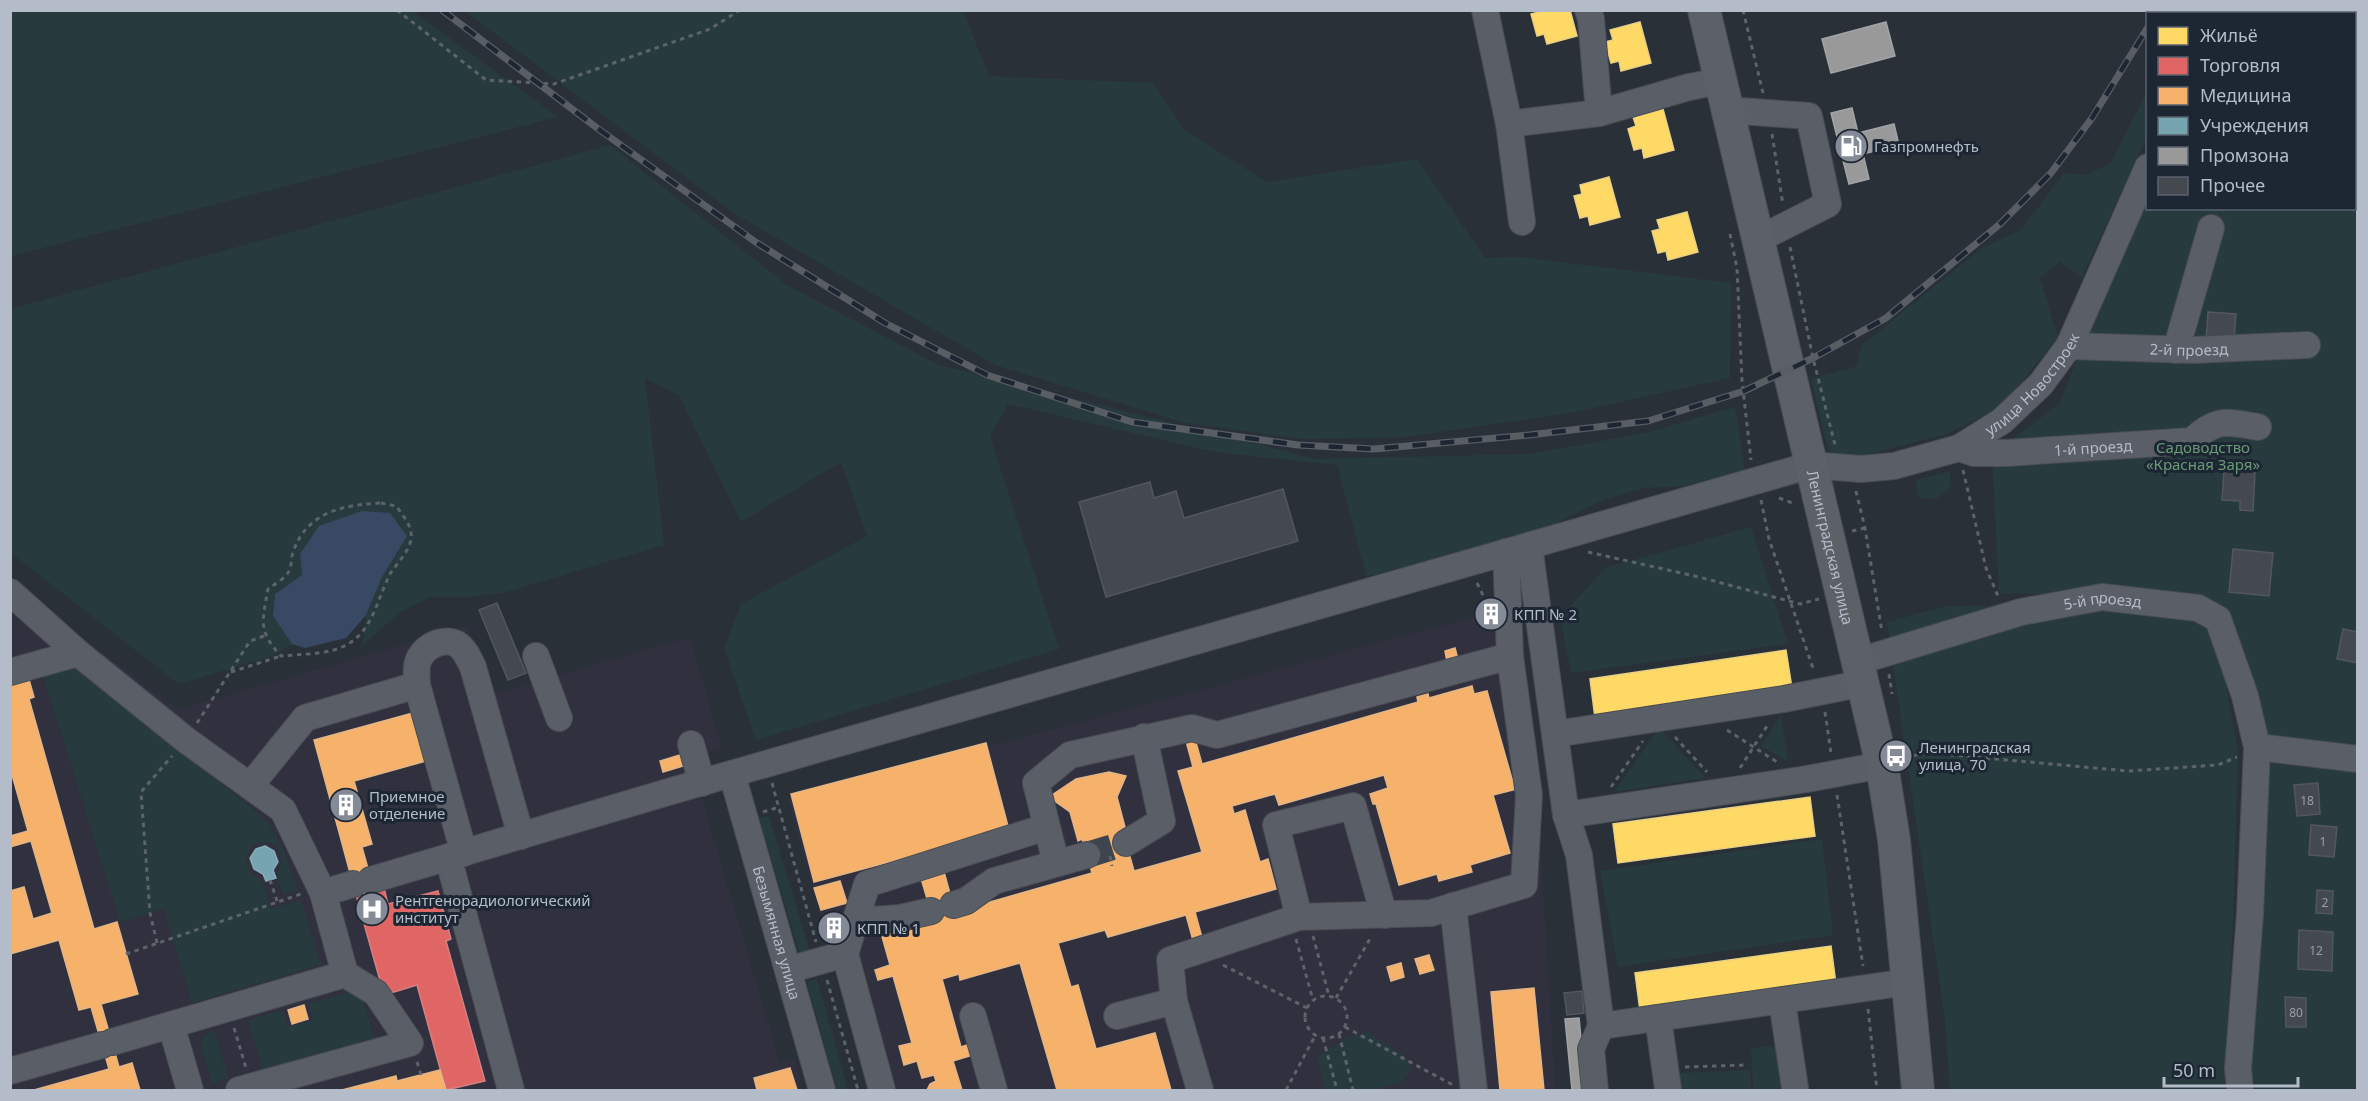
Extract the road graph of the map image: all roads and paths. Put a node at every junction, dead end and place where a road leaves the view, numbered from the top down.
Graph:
1 (397, 10) edge
2 (740, 10) edge
3 (1485, 10) edge
4 (1588, 10) edge
5 (1704, 10) edge
6 (1724, 95) junction
7 (1599, 113) junction
8 (1509, 124) junction
9 (2146, 172) edge
10 (1522, 222) dead end
11 (2211, 228) dead end
12 (1743, 237) junction
13 (2307, 345) dead end
14 (2069, 346) junction
15 (2176, 350) junction
16 (2258, 427) dead end
17 (1959, 448) junction
18 (1811, 465) junction
19 (1752, 466) dead end
20 (1855, 487) dead end
21 (1775, 497) dead end
22 (1768, 498) dead end
23 (1761, 500) dead end
24 (1800, 509) dead end
25 (1865, 528) junction
26 (1844, 533) dead end
27 (1593, 547) dead end
28 (1514, 557) junction
29 (1475, 580) dead end
30 (10, 592) edge
31 (1821, 610) dead end
32 (2006, 616) junction
33 (264, 636) junction
34 (78, 653) junction
35 (280, 656) junction
36 (536, 656) dead end
37 (1510, 656) junction
38 (1869, 666) junction
39 (10, 672) edge
40 (230, 672) junction
41 (417, 685) junction
42 (1784, 699) junction
43 (1893, 699) dead end
44 (1720, 710) junction
45 (559, 718) dead end
46 (1659, 719) junction
47 (1555, 734) junction
48 (1144, 737) junction
49 (186, 740) junction
50 (691, 744) dead end
51 (2258, 747) junction
52 (1753, 748) junction
53 (2358, 759) edge
54 (1893, 761) junction
55 (732, 774) junction
56 (1807, 779) junction
57 (771, 780) dead end
58 (702, 783) junction
59 (250, 786) junction
60 (1725, 792) junction
61 (1594, 811) junction
62 (1566, 815) junction
63 (1046, 827) junction
64 (521, 836) junction
65 (1126, 843) tunnel mouth
66 (456, 855) junction
67 (1087, 855) tunnel mouth
68 (1056, 863) junction
69 (270, 880) dead end
70 (322, 890) junction
71 (277, 901) junction
72 (1453, 906) junction
73 (1384, 915) junction
74 (1299, 918) junction
75 (857, 921) junction
76 (157, 943) junction
77 (1197, 951) junction
78 (126, 954) dead end
79 (845, 954) junction
80 (821, 961) junction
81 (788, 970) junction
82 (345, 974) junction
83 (1908, 982) junction
84 (1329, 996) junction
85 (1336, 998) junction
86 (1313, 1000) junction
87 (1174, 1001) junction
88 (1782, 1001) junction
89 (228, 1008) junction
90 (1307, 1008) junction
91 (973, 1016) dead end
92 (1117, 1016) dead end
93 (1658, 1018) junction
94 (171, 1025) junction
95 (1601, 1026) junction
96 (1345, 1027) junction
97 (1339, 1034) junction
98 (1315, 1036) junction
99 (1323, 1038) junction
100 (1744, 1065) dead end
101 (10, 1071) edge
102 (1666, 1078) joint
103 (1795, 1088) dead end
104 (245, 1089) edge
105 (190, 1090) edge
106 (511, 1090) edge
107 (822, 1090) edge
108 (858, 1090) edge
109 (882, 1090) edge
110 (994, 1090) edge
111 (1200, 1090) edge
112 (1286, 1090) edge
113 (1337, 1090) edge
114 (1353, 1090) edge
115 (1462, 1090) edge
116 (1474, 1090) edge
117 (1595, 1090) edge
118 (1918, 1090) edge
119 (2240, 1090) edge

1 - 2 path
3 - 8 street
4 - 7 street
5 - 6 main road, Ленинградская улица
6 - 7 street
6 - 12 main road, Ленинградская улица
6 - 12 street
7 - 8 street
8 - 10 street
9 - 14 street, улица Новостроек
11 - 15 street
12 - 18 main road, Ленинградская улица
12 - 19 path
13 - 15 street, 2-й проезд
14 - 15 street, 2-й проезд
14 - 17 street, улица Новостроек
16 - 17 street, 1-й проезд
17 - 18 street, улица Новостроек
17 - 32 path
18 - 28 street
18 - 38 main road, Ленинградская улица
20 - 25 path
21 - 24 path
22 - 23 path
25 - 26 path
25 - 38 path
27 - 31 path
28 - 29 path
28 - 37 street
28 - 47 street
28 - 55 street
30 - 34 street
32 - 38 street, 5-й проезд
32 - 51 street, 5-й проезд
33 - 35 path
33 - 35 path
33 - 40 path
34 - 39 street
34 - 49 street
35 - 40 path
36 - 45 street
37 - 48 street
37 - 72 street
38 - 42 street, 5-й проезд
38 - 43 path
38 - 54 main road, Ленинградская улица
40 - 49 path
41 - 59 street
41 - 64 street
41 - 66 street
42 - 44 street, 5-й проезд
42 - 52 path
44 - 46 street, 5-й проезд
44 - 52 path
46 - 47 street, 5-й проезд
46 - 60 path
46 - 61 path
47 - 62 street
48 - 63 street
48 - 65 street
49 - 59 street
49 - 76 path
50 - 58 street
51 - 53 street
51 - 54 path
51 - 119 street, 5-й проезд
52 - 56 path
52 - 60 path
54 - 56 street
54 - 83 main road, Ленинградская улица
55 - 58 street
55 - 81 street, Безымянная улица
56 - 60 street
57 - 80 path
58 - 64 street
59 - 70 street
60 - 61 street
61 - 62 street
62 - 95 street
63 - 68 street
63 - 75 street
64 - 66 street
66 - 70 street
66 - 106 street
67 - 68 street
68 - 75 street
69 - 71 path
70 - 71 path
70 - 82 street
71 - 76 path
72 - 73 street
72 - 116 street
73 - 74 street
73 - 74 street
73 - 85 path
74 - 77 street
74 - 84 path
74 - 86 path
75 - 79 street
76 - 78 path
77 - 87 street
77 - 90 path
79 - 80 street
79 - 109 street
80 - 81 street
80 - 108 path
81 - 107 street, Безымянная улица
82 - 89 street
82 - 104 street
83 - 88 street
83 - 118 main road, Ленинградская улица
84 - 85 path
84 - 86 path
85 - 96 path
86 - 90 path
87 - 92 street
87 - 111 street
88 - 93 street
88 - 103 street
89 - 94 street
89 - 104 path
90 - 98 path
91 - 110 street
93 - 95 street
93 - 102 street
94 - 101 street
94 - 105 street
95 - 117 street
96 - 97 path
96 - 115 path
97 - 99 path
97 - 114 path
98 - 99 path
98 - 112 path
99 - 113 path
100 - 102 path

